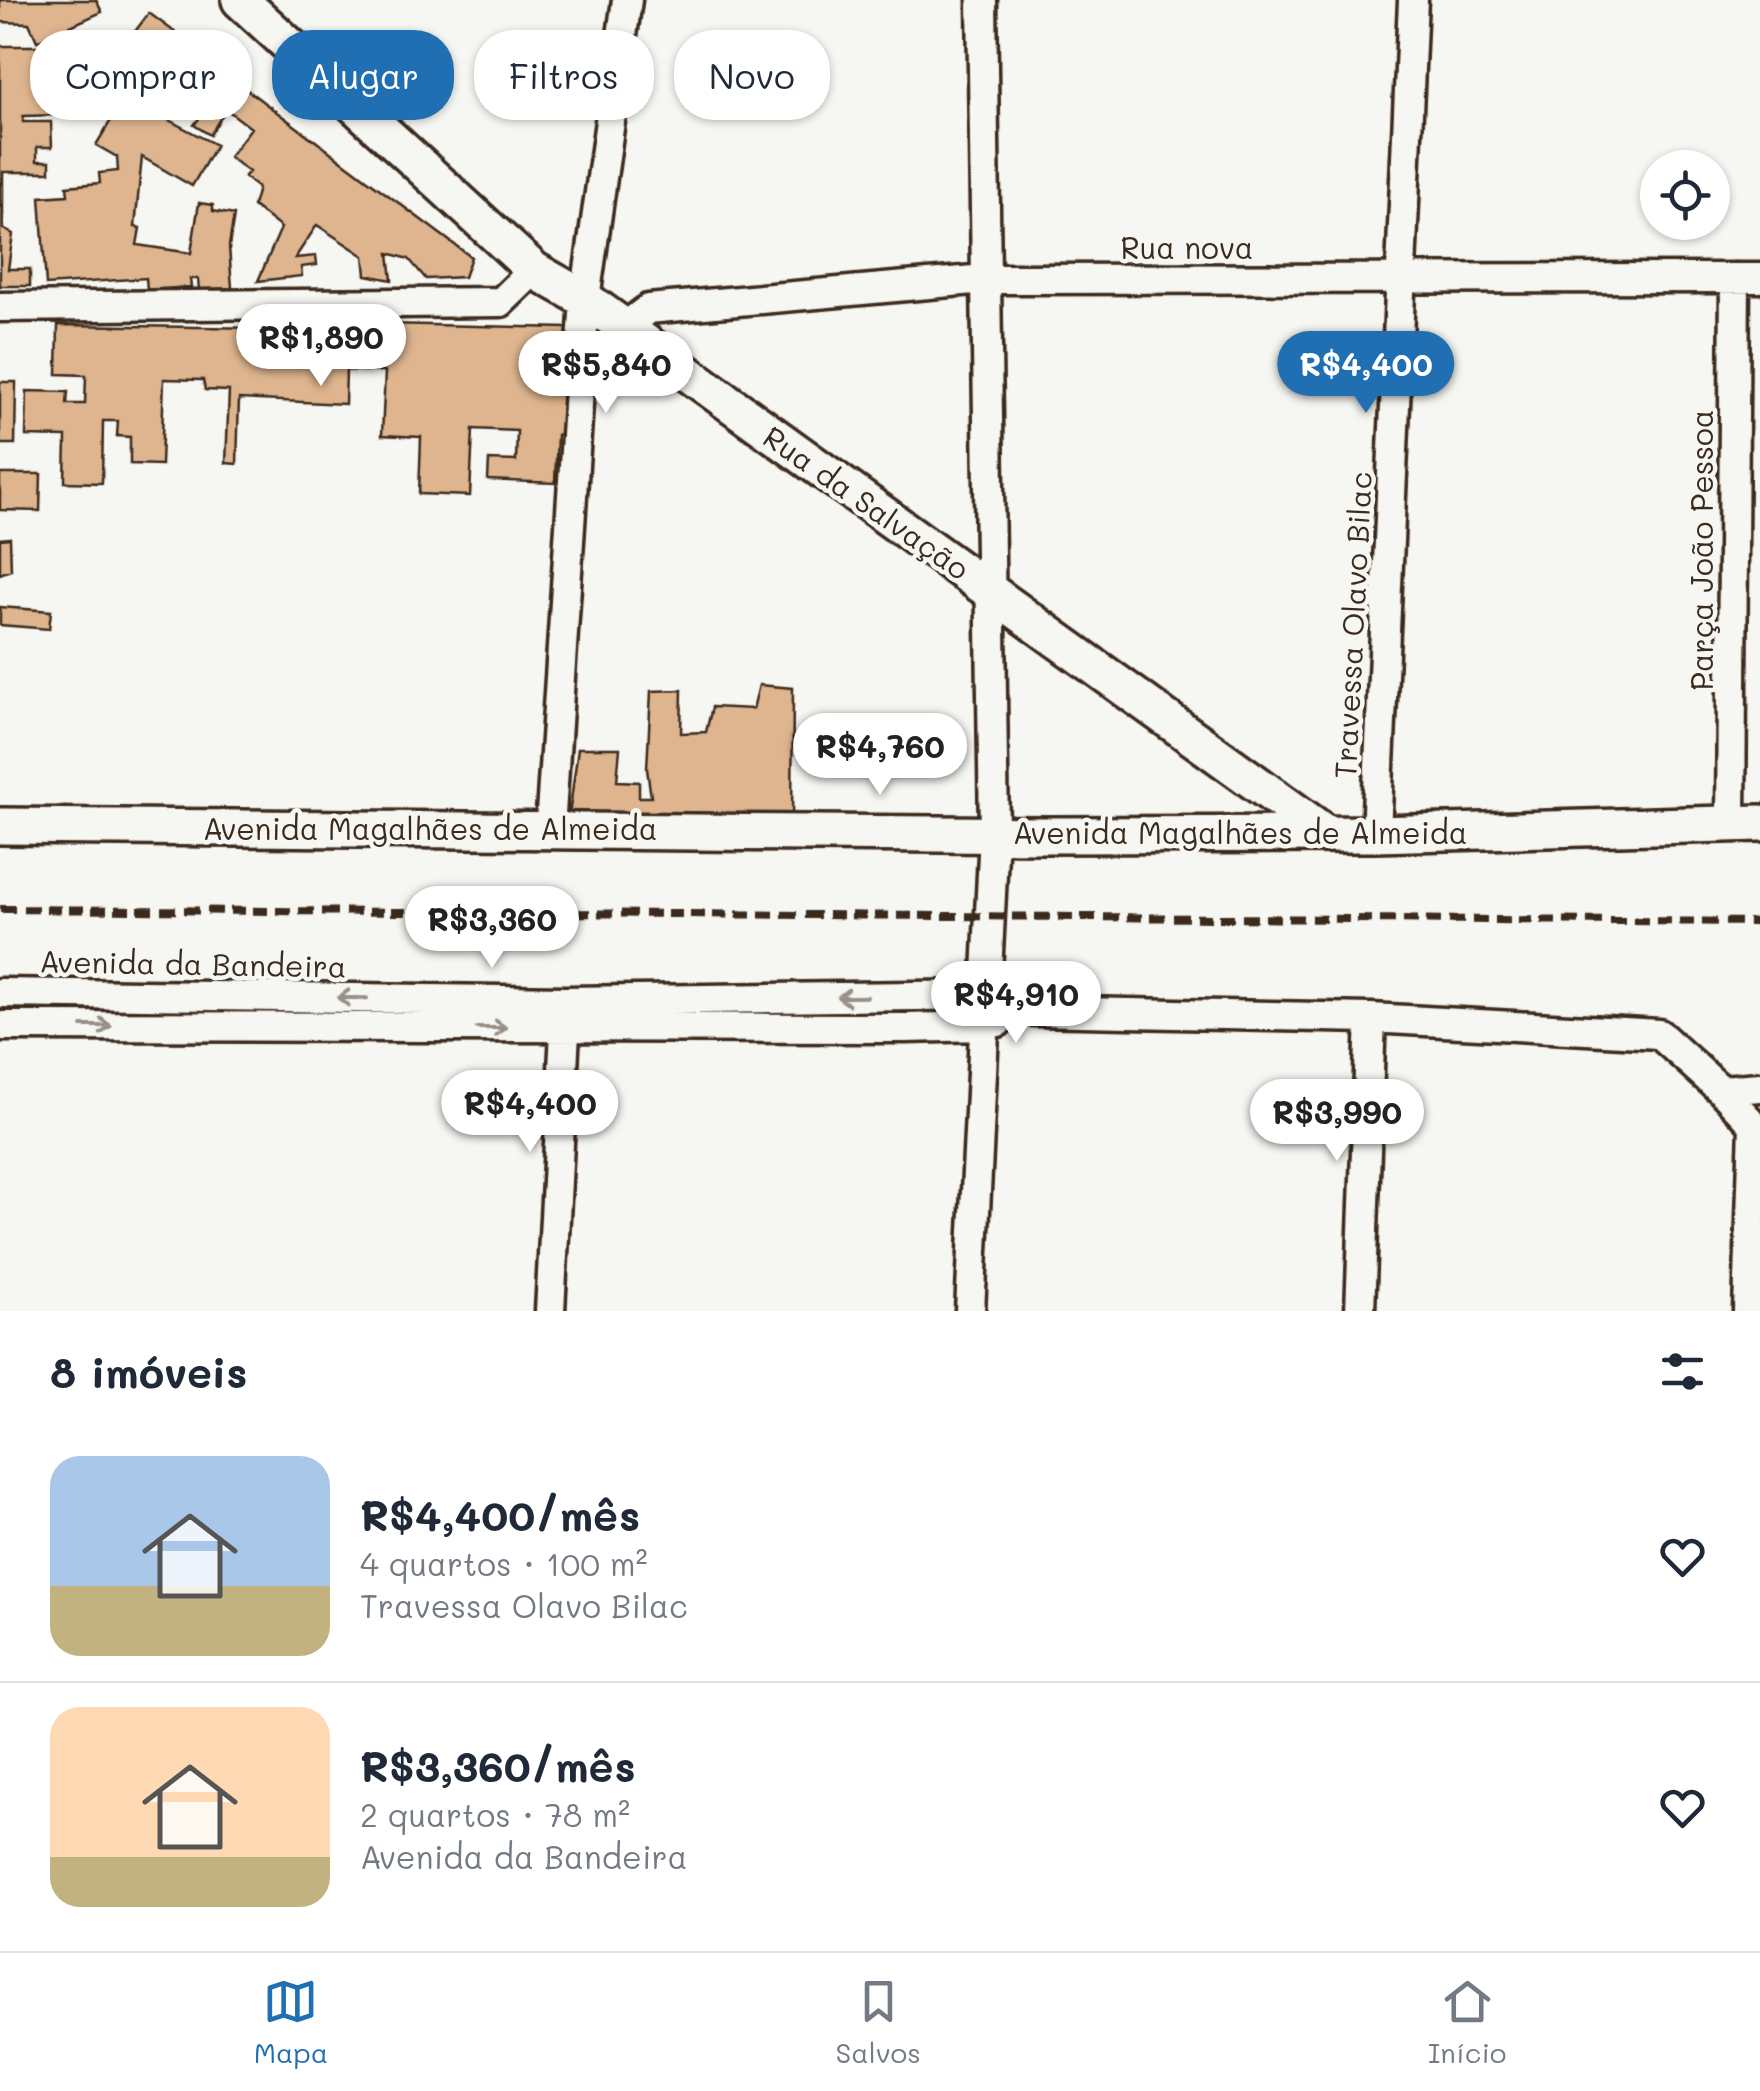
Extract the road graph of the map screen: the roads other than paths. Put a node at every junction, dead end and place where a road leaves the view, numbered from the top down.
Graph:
1 (240, 0) edge
2 (627, 0) edge
3 (982, 0) edge
4 (1413, 0) edge
5 (534, 270) junction
6 (1748, 278) edge
7 (984, 279) junction
8 (1400, 280) junction
9 (585, 299) junction
10 (0, 307) edge
11 (622, 329) junction
12 (990, 588) junction
13 (1746, 823) edge
14 (0, 826) edge
15 (550, 828) junction
16 (1325, 833) junction
17 (994, 834) junction
18 (1376, 834) junction
19 (0, 993) edge
20 (985, 995) junction
21 (1033, 1011) junction
22 (566, 1014) junction
23 (1371, 1018) junction
24 (0, 1026) edge
25 (982, 1026) junction
26 (1760, 1087) edge
27 (1721, 1090) junction
28 (1757, 1125) edge
29 (550, 1311) edge
30 (970, 1311) edge
31 (1360, 1311) edge
32 (1748, 1311) edge

1 - 5 street, Rua da Salvação
2 - 9 street
3 - 7 street
4 - 8 street, Travessa Olavo Bilac
5 - 9 street, Rua da Salvação
5 - 10 street
6 - 8 street, Rua nova
6 - 13 street, Parça João Pessoa
7 - 8 street, Rua nova
7 - 11 street, Rua nova
7 - 12 street
8 - 18 street, Travessa Olavo Bilac
9 - 11 street, Rua da Salvação
9 - 15 street
11 - 12 street, Rua da Salvação
12 - 16 street, Rua da Salvação
12 - 17 street
13 - 18 street, Avenida Magalhães de Almeida
14 - 15 street, Avenida Magalhães de Almeida
15 - 17 street, Avenida Magalhães de Almeida
16 - 17 street, Avenida Magalhães de Almeida
16 - 18 street, Avenida Magalhães de Almeida
17 - 20 street
22 -> 19 street, Avenida da Bandeira
20 - 21 street
20 -> 22 street, Avenida da Bandeira
20 - 25 street
21 - 23 street
21 - 25 street
24 -> 22 street, Avenida da Bandeira
22 - 25 street, Avenida da Bandeira
22 - 29 street
23 - 27 street
23 - 31 street
25 - 30 street
26 - 27 street
27 - 28 street
28 - 32 street

